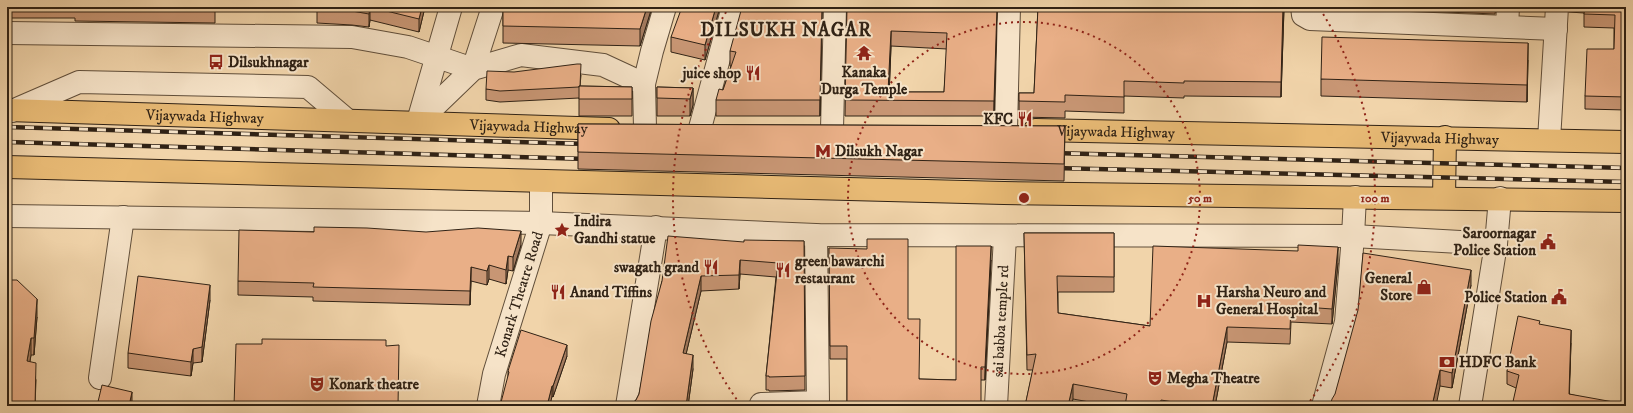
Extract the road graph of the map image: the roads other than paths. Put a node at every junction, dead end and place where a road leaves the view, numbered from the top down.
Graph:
1 (452, 7) edge
2 (493, 7) edge
3 (665, 7) edge
4 (733, 7) edge
5 (835, 7) edge
6 (1009, 7) edge
7 (1302, 7) edge
8 (1557, 7) edge
9 (1507, 17) edge
10 (1556, 29) junction
11 (7, 32) edge
12 (437, 57) junction
13 (473, 69) junction
14 (644, 84) junction
15 (10, 110) edge
16 (347, 120) junction
17 (418, 122) junction
18 (645, 128) junction
19 (684, 128) junction
20 (723, 128) edge
21 (809, 129) edge
22 (840, 129) joint
23 (998, 129) joint
24 (1445, 137) junction
25 (1549, 140) junction
26 (1626, 142) edge
27 (7, 167) edge
28 (541, 181) junction
29 (1355, 197) junction
30 (1444, 198) junction
31 (1500, 198) junction
32 (1626, 201) edge
33 (7, 216) edge
34 (123, 217) junction
35 (541, 223) junction
36 (656, 227) junction
37 (816, 235) junction
38 (1005, 236) junction
39 (1353, 236) junction
40 (1496, 244) junction
41 (100, 378) dead end
42 (488, 406) edge
43 (627, 406) edge
44 (761, 406) edge
45 (996, 406) edge
46 (1324, 406) edge
47 (1470, 406) edge

1 - 12 street
2 - 13 street
3 - 14 street
4 - 19 street
5 - 22 street
6 - 23 street
7 - 9 street
8 - 10 street
9 - 10 street
10 - 25 street
11 - 12 street
12 - 13 street
12 - 17 street
13 - 14 street
13 - 17 street
14 - 18 street
15 - 16 highway, Vijaywada Highway
15 - 16 street
16 - 17 highway, Vijaywada Highway
17 - 18 highway, Vijaywada Highway
18 - 19 highway, Vijaywada Highway
19 - 20 highway, Vijaywada Highway
21 - 22 highway
23 - 24 highway, Vijaywada Highway
24 - 25 highway, Vijaywada Highway
24 - 30 highway
25 - 26 highway, Vijaywada Highway
27 - 28 highway
28 - 29 highway
28 - 35 street, Konark Theatre Road
29 - 30 highway
29 - 39 street
30 - 31 highway
31 - 32 highway
31 - 40 street
33 - 34 street
34 - 35 street
34 - 41 street
35 - 36 street
35 - 42 street, Konark Theatre Road
36 - 37 street
36 - 43 street
37 - 38 street
37 - 44 street
38 - 39 street
38 - 45 street, sai babba temple rd
39 - 40 street
39 - 46 street
40 - 47 street

